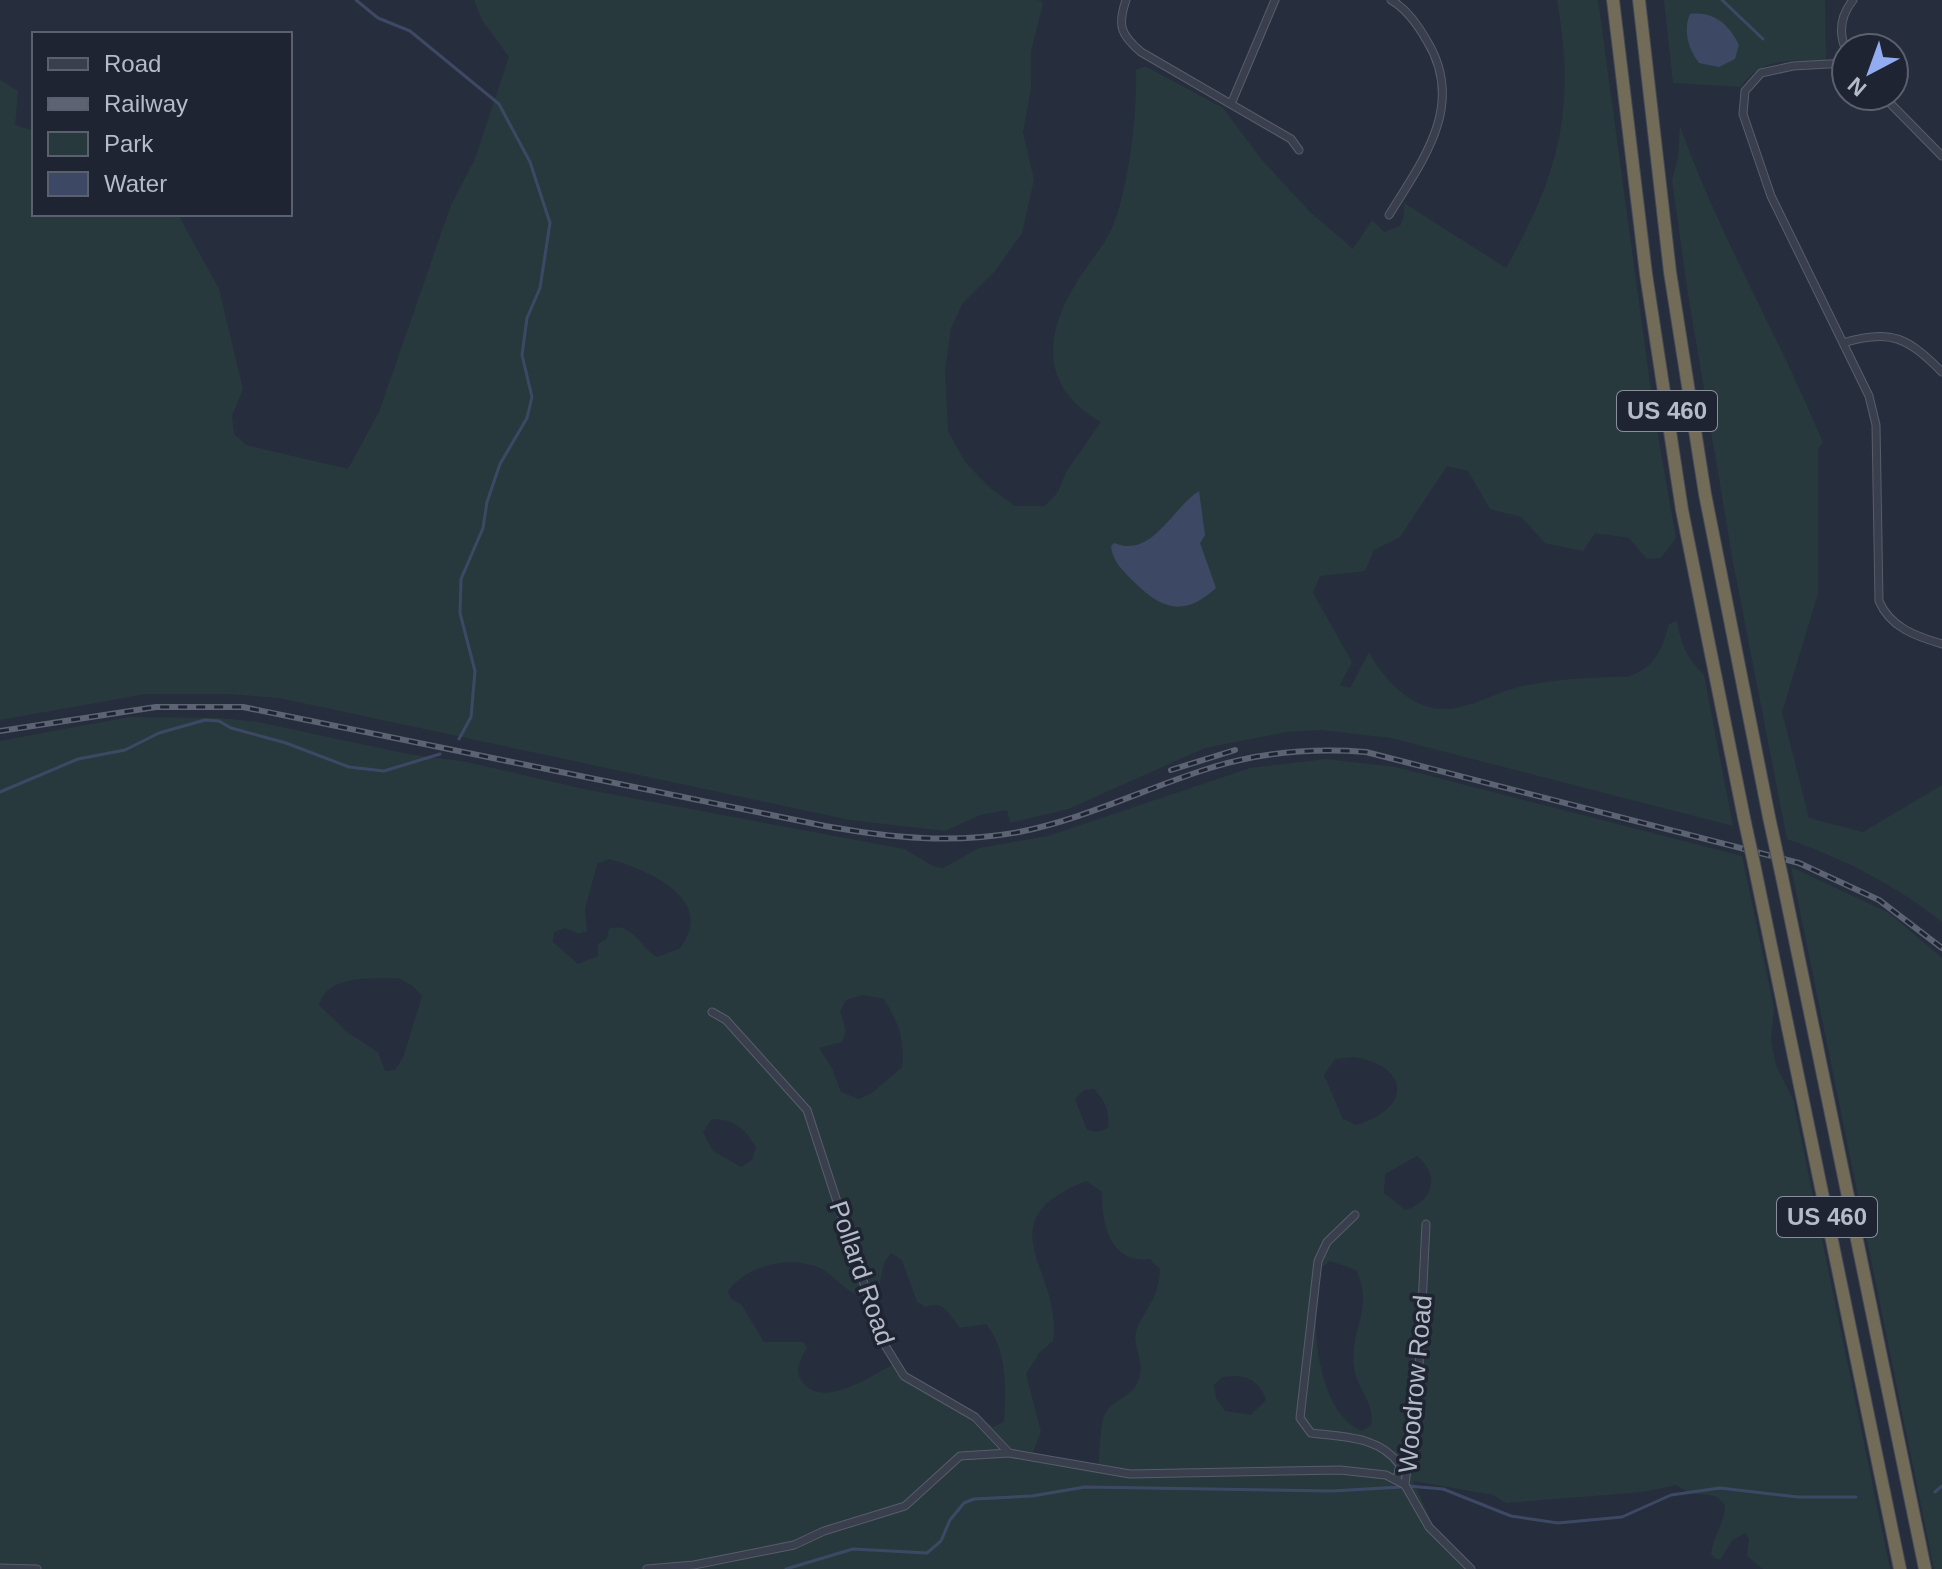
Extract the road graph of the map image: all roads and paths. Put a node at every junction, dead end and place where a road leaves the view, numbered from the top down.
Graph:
1 (1126, 0) edge
2 (1275, 0) edge
3 (1391, 0) edge
4 (1613, 0) edge
5 (1639, 0) edge
6 (1853, 0) edge
7 (1841, 32) edge
8 (1830, 64) edge
9 (1231, 104) junction
10 (1899, 112) edge
11 (1299, 150) dead end
12 (1942, 156) edge
13 (1389, 215) dead end
14 (1843, 343) junction
15 (1942, 372) edge
16 (1942, 644) edge
17 (712, 1012) dead end
18 (1355, 1215) dead end
19 (1426, 1224) dead end
20 (1009, 1453) junction
21 (1397, 1479) junction
22 (1405, 1485) junction
23 (0, 1568) edge
24 (37, 1569) edge
25 (647, 1569) edge
26 (1471, 1569) edge
27 (1900, 1569) edge
28 (1925, 1569) edge

1 - 9 street
2 - 9 street
3 - 13 street
4 - 27 highway, US 460, bridge
5 - 28 highway, US 460, bridge
6 - 7 street
8 - 14 street
9 - 11 street
10 - 12 street
14 - 15 street
14 - 16 street
17 - 20 street, Pollard Road
18 - 21 street
19 - 22 street, Woodrow Road
20 - 21 street
20 - 25 street
21 - 22 street
22 - 26 street, Woodrow Road
23 - 24 street

